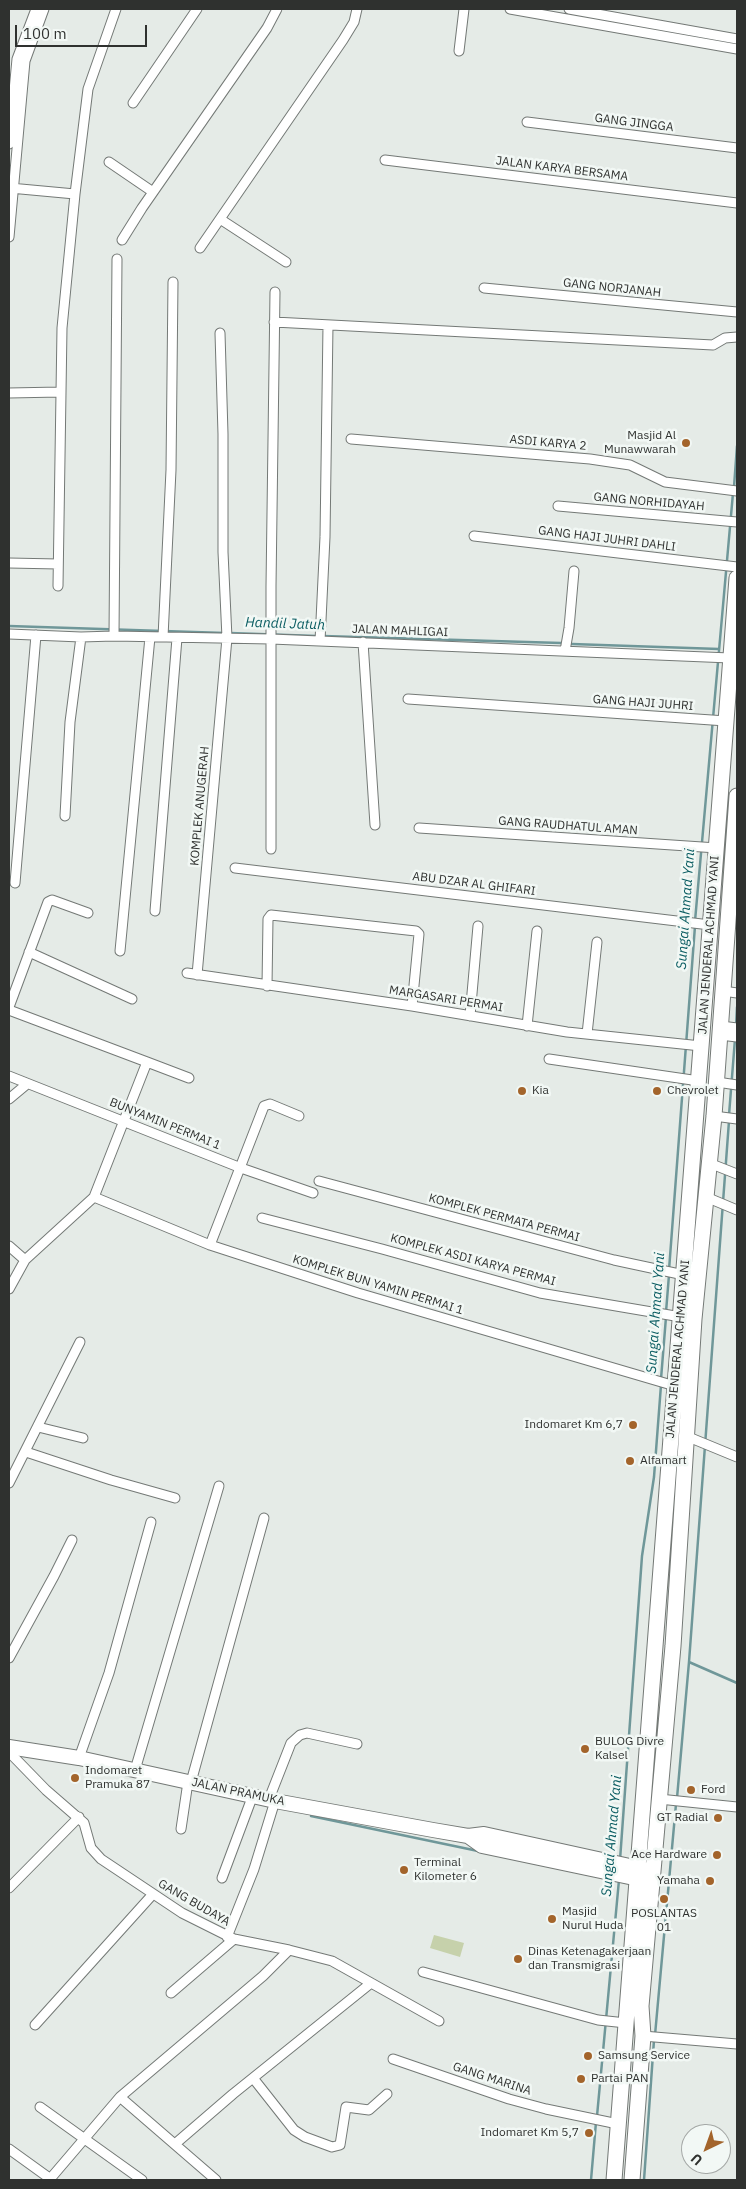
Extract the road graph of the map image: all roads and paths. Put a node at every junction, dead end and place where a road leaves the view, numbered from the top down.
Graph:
1 (36, 9) edge
2 (44, 9) edge
3 (116, 9) edge
4 (197, 9) edge
5 (277, 9) edge
6 (357, 9) edge
7 (464, 9) edge
8 (510, 9) edge
9 (569, 9) edge
10 (531, 11) edge
11 (614, 17) junction
12 (614, 28) junction
13 (737, 39) edge
14 (25, 48) junction
15 (737, 49) edge
16 (459, 51) dead end
17 (133, 103) dead end
18 (527, 122) dead end
19 (9, 144) edge
20 (737, 148) edge
21 (385, 160) dead end
22 (109, 162) dead end
23 (11, 188) edge
24 (153, 192) junction
25 (75, 194) junction
26 (737, 203) edge
27 (220, 219) junction
28 (9, 238) edge
29 (122, 240) dead end
30 (200, 248) dead end
31 (117, 259) dead end
32 (286, 262) dead end
33 (173, 282) dead end
34 (484, 288) dead end
35 (275, 292) dead end
36 (737, 312) edge
37 (274, 322) junction
38 (328, 325) junction
39 (220, 333) dead end
40 (737, 337) edge
41 (60, 392) junction
42 (9, 393) edge
43 (352, 439) dead end
44 (734, 490) edge
45 (558, 506) dead end
46 (732, 522) edge
47 (474, 536) dead end
48 (9, 562) edge
49 (58, 564) junction
50 (732, 569) edge
51 (574, 571) dead end
52 (58, 586) dead end
53 (114, 631) junction
54 (163, 633) junction
55 (9, 634) edge
56 (227, 634) junction
57 (36, 635) junction
58 (271, 636) junction
59 (150, 637) junction
60 (320, 637) junction
61 (81, 638) junction
62 (177, 638) junction
63 (363, 642) junction
64 (565, 651) junction
65 (726, 657) junction
66 (408, 699) dead end
67 (716, 720) junction
68 (737, 796) edge
69 (64, 816) dead end
70 (375, 826) dead end
71 (419, 828) dead end
72 (705, 847) junction
73 (272, 848) dead end
74 (235, 868) dead end
75 (734, 882) edge
76 (15, 883) dead end
77 (155, 911) dead end
78 (88, 913) dead end
79 (699, 924) junction
80 (478, 926) dead end
81 (537, 931) dead end
82 (732, 932) edge
83 (597, 942) dead end
84 (120, 951) dead end
85 (29, 952) junction
86 (187, 973) dead end
87 (197, 975) junction
88 (267, 986) junction
89 (731, 992) edge
90 (132, 998) dead end
91 (412, 1006) junction
92 (9, 1009) edge
93 (470, 1016) junction
94 (527, 1026) junction
95 (730, 1031) edge
96 (587, 1034) junction
97 (694, 1045) junction
98 (549, 1058) dead end
99 (147, 1062) junction
100 (9, 1076) edge
101 (189, 1078) dead end
102 (687, 1079) junction
103 (26, 1084) junction
104 (729, 1084) edge
105 (9, 1099) edge
106 (299, 1116) dead end
107 (727, 1118) edge
108 (123, 1121) junction
109 (241, 1168) junction
110 (724, 1169) edge
111 (319, 1181) dead end
112 (313, 1193) dead end
113 (94, 1197) junction
114 (706, 1197) junction
115 (737, 1210) edge
116 (262, 1218) dead end
117 (696, 1226) junction
118 (9, 1246) edge
119 (210, 1246) junction
120 (24, 1260) junction
121 (684, 1275) junction
122 (9, 1289) edge
123 (681, 1317) junction
124 (80, 1342) dead end
125 (666, 1383) junction
126 (38, 1427) junction
127 (686, 1436) junction
128 (83, 1438) dead end
129 (26, 1452) junction
130 (737, 1457) edge
131 (9, 1483) edge
132 (219, 1486) dead end
133 (175, 1498) dead end
134 (264, 1518) dead end
135 (151, 1522) dead end
136 (72, 1540) dead end
137 (9, 1658) edge
138 (357, 1744) dead end
139 (9, 1747) edge
140 (9, 1752) edge
141 (79, 1758) junction
142 (135, 1770) junction
143 (190, 1782) junction
144 (253, 1795) junction
145 (272, 1800) junction
146 (665, 1800) junction
147 (737, 1807) edge
148 (79, 1817) junction
149 (181, 1829) dead end
150 (633, 1873) junction
151 (222, 1878) dead end
152 (9, 1888) edge
153 (153, 1894) junction
154 (230, 1938) junction
155 (289, 1950) junction
156 (423, 1972) dead end
157 (371, 1983) junction
158 (171, 1993) dead end
159 (439, 2021) dead end
160 (626, 2023) junction
161 (35, 2025) dead end
162 (647, 2037) junction
163 (737, 2044) edge
164 (393, 2059) dead end
165 (253, 2078) junction
166 (388, 2094) dead end
167 (120, 2097) junction
168 (40, 2106) dead end
169 (618, 2124) junction
170 (84, 2137) junction
171 (175, 2144) junction
172 (9, 2148) edge
173 (614, 2178) edge
174 (632, 2178) edge
175 (51, 2179) edge
176 (142, 2180) edge
177 (216, 2180) edge

1 - 14 street
2 - 14 street
3 - 25 street
4 - 17 street
5 - 24 street
6 - 27 street
7 - 16 street
8 - 10 street
9 - 11 street
10 - 12 street
11 - 12 street
11 - 13 street
12 - 15 street
14 - 19 street
14 - 23 street
18 - 20 street, GANG JINGGA
21 - 26 street, JALAN KARYA BERSAMA
22 - 24 street
23 - 25 street
23 - 28 street
24 - 29 street
25 - 41 street
27 - 30 street
27 - 32 street
31 - 53 street
33 - 54 street
34 - 36 street, GANG NORJANAH
35 - 37 street
37 - 38 street
37 - 58 street
38 - 40 street
38 - 60 street
39 - 56 street, KOMPLEK ANUGERAH
41 - 42 street
41 - 49 street
43 - 44 street, ASDI KARYA 2
45 - 46 street, GANG NORHIDAYAH
47 - 50 street, GANG HAJI JUHRI DAHLI
48 - 49 street
49 - 52 street
50 - 65 highway, JALAN JENDERAL ACHMAD YANI
51 - 64 street
53 - 59 street, JALAN MAHLIGAI
53 - 61 street, JALAN MAHLIGAI
54 - 59 street, JALAN MAHLIGAI
54 - 62 street, JALAN MAHLIGAI
55 - 57 street, JALAN MAHLIGAI
56 - 58 street, JALAN MAHLIGAI
56 - 62 street, JALAN MAHLIGAI
56 - 87 street, KOMPLEK ANUGERAH
57 - 61 street, JALAN MAHLIGAI
57 - 76 street
58 - 60 street, JALAN MAHLIGAI
58 - 73 street
59 - 84 street
60 - 63 street, JALAN MAHLIGAI
61 - 69 street
62 - 77 street
63 - 64 street, JALAN MAHLIGAI
63 - 70 street
64 - 65 street, JALAN MAHLIGAI
65 - 67 highway, JALAN JENDERAL ACHMAD YANI
66 - 67 street, GANG HAJI JUHRI
67 - 72 highway, JALAN JENDERAL ACHMAD YANI
68 - 75 highway, JALAN JENDERAL ACHMAD YANI
71 - 72 street, GANG RAUDHATUL AMAN
72 - 79 highway, JALAN JENDERAL ACHMAD YANI
74 - 79 street, ABU DZAR AL GHIFARI
75 - 82 highway, JALAN JENDERAL ACHMAD YANI
78 - 85 street
79 - 97 highway, JALAN JENDERAL ACHMAD YANI
80 - 93 street
81 - 94 street
82 - 89 highway, JALAN JENDERAL ACHMAD YANI
83 - 96 street
85 - 90 street
85 - 92 street
86 - 87 street, MARGASARI PERMAI
87 - 88 street, MARGASARI PERMAI
88 - 91 street, MARGASARI PERMAI
88 - 91 street
89 - 95 highway, JALAN JENDERAL ACHMAD YANI
91 - 93 street, MARGASARI PERMAI
92 - 99 street
93 - 94 street, MARGASARI PERMAI
94 - 96 street, MARGASARI PERMAI
95 - 104 highway, JALAN JENDERAL ACHMAD YANI
96 - 97 street, MARGASARI PERMAI
97 - 102 highway, JALAN JENDERAL ACHMAD YANI
98 - 102 street
99 - 101 street
99 - 108 street
100 - 103 street, BUNYAMIN PERMAI 1
102 - 117 highway, JALAN JENDERAL ACHMAD YANI
103 - 105 street
103 - 108 street, BUNYAMIN PERMAI 1
104 - 107 highway, JALAN JENDERAL ACHMAD YANI
106 - 109 street
107 - 110 highway, JALAN JENDERAL ACHMAD YANI
108 - 109 street, BUNYAMIN PERMAI 1
108 - 113 street
109 - 112 street, BUNYAMIN PERMAI 1
109 - 119 street
110 - 114 highway, JALAN JENDERAL ACHMAD YANI
111 - 121 street, KOMPLEK PERMATA PERMAI
113 - 119 street, KOMPLEK BUN YAMIN PERMAI 1
113 - 120 street
114 - 115 street
114 - 117 highway, JALAN JENDERAL ACHMAD YANI
116 - 123 street, KOMPLEK ASDI KARYA PERMAI
117 - 121 highway, JALAN JENDERAL ACHMAD YANI
117 - 127 highway, JALAN JENDERAL ACHMAD YANI
118 - 120 street
119 - 125 street, KOMPLEK BUN YAMIN PERMAI 1
120 - 122 street
121 - 123 highway, JALAN JENDERAL ACHMAD YANI
123 - 125 highway, JALAN JENDERAL ACHMAD YANI
124 - 126 street
125 - 150 highway, JALAN JENDERAL ACHMAD YANI
126 - 128 street
126 - 129 street
127 - 130 street
127 - 146 highway, JALAN JENDERAL ACHMAD YANI
129 - 131 street
129 - 133 street
132 - 142 street
134 - 143 street
135 - 141 street
136 - 137 street
138 - 145 street
139 - 141 main road, JALAN PRAMUKA
140 - 148 street, GANG BUDAYA
141 - 142 main road, JALAN PRAMUKA
142 - 143 main road, JALAN PRAMUKA
143 - 144 main road, JALAN PRAMUKA
143 - 149 street
144 - 145 main road, JALAN PRAMUKA
144 - 151 street
145 - 150 main road, JALAN PRAMUKA
145 - 154 street
146 - 147 street
146 - 150 highway, JALAN JENDERAL ACHMAD YANI
148 - 152 street
148 - 153 street, GANG BUDAYA
150 - 160 highway, JALAN JENDERAL ACHMAD YANI
150 - 162 highway, JALAN JENDERAL ACHMAD YANI
153 - 154 street, GANG BUDAYA
153 - 161 street
154 - 155 street, GANG BUDAYA
154 - 158 street
155 - 157 street, GANG BUDAYA
155 - 167 street
156 - 160 street
157 - 159 street, GANG BUDAYA
157 - 165 street
160 - 169 highway, JALAN JENDERAL ACHMAD YANI
162 - 163 street
162 - 174 highway, JALAN JENDERAL ACHMAD YANI
164 - 169 street, GANG MARINA
165 - 166 street
165 - 171 street
167 - 170 street
167 - 171 street
168 - 170 street
169 - 173 highway, JALAN JENDERAL ACHMAD YANI
170 - 175 street
170 - 176 street
171 - 177 street
172 - 175 street
173 - 174 highway

